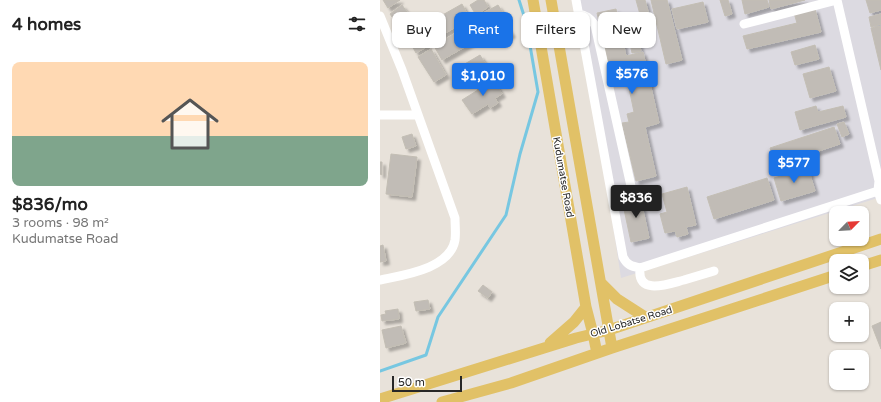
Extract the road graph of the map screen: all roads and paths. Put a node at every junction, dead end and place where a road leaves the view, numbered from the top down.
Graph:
1 (533, 0) edge
2 (551, 0) edge
3 (576, 0) edge
4 (837, 0) edge
5 (578, 12) edge
6 (380, 16) edge
7 (590, 19) edge
8 (744, 24) dead end
9 (584, 48) edge
10 (380, 115) edge
11 (418, 115) junction
12 (880, 189) edge
13 (612, 197) junction
14 (881, 239) edge
15 (881, 260) edge
16 (869, 264) edge
17 (640, 268) junction
18 (714, 271) dead end
19 (829, 276) edge
20 (380, 280) edge
21 (600, 281) junction
22 (586, 307) junction
23 (645, 317) junction
24 (609, 330) junction
25 (593, 334) junction
26 (544, 347) junction
27 (612, 348) junction
28 (597, 354) junction
29 (380, 399) edge
30 (442, 402) edge

1 - 22 main road, Kudumatse Road
2 - 21 main road, Kudumatse Road
3 - 5 street
4 - 8 street
4 - 12 street
6 - 11 street
7 - 13 street
9 - 13 street
10 - 11 street
11 - 20 street
12 - 17 street
13 - 17 street
14 - 23 main road, Old Lobatse Road
15 - 16 main road
17 - 18 street
19 - 27 main road, Old Lobatse Road
21 - 23 main road
21 - 24 main road, Kudumatse Road
22 - 25 main road, Kudumatse Road
22 - 26 main road
23 - 24 main road, Old Lobatse Road
24 - 25 main road, Old Lobatse Road
24 - 27 main road, Kudumatse Road
25 - 26 main road, Old Lobatse Road
25 - 28 main road, Kudumatse Road
26 - 29 main road, Old Lobatse Road
27 - 28 main road, Old Lobatse Road
28 - 30 main road, Old Lobatse Road

